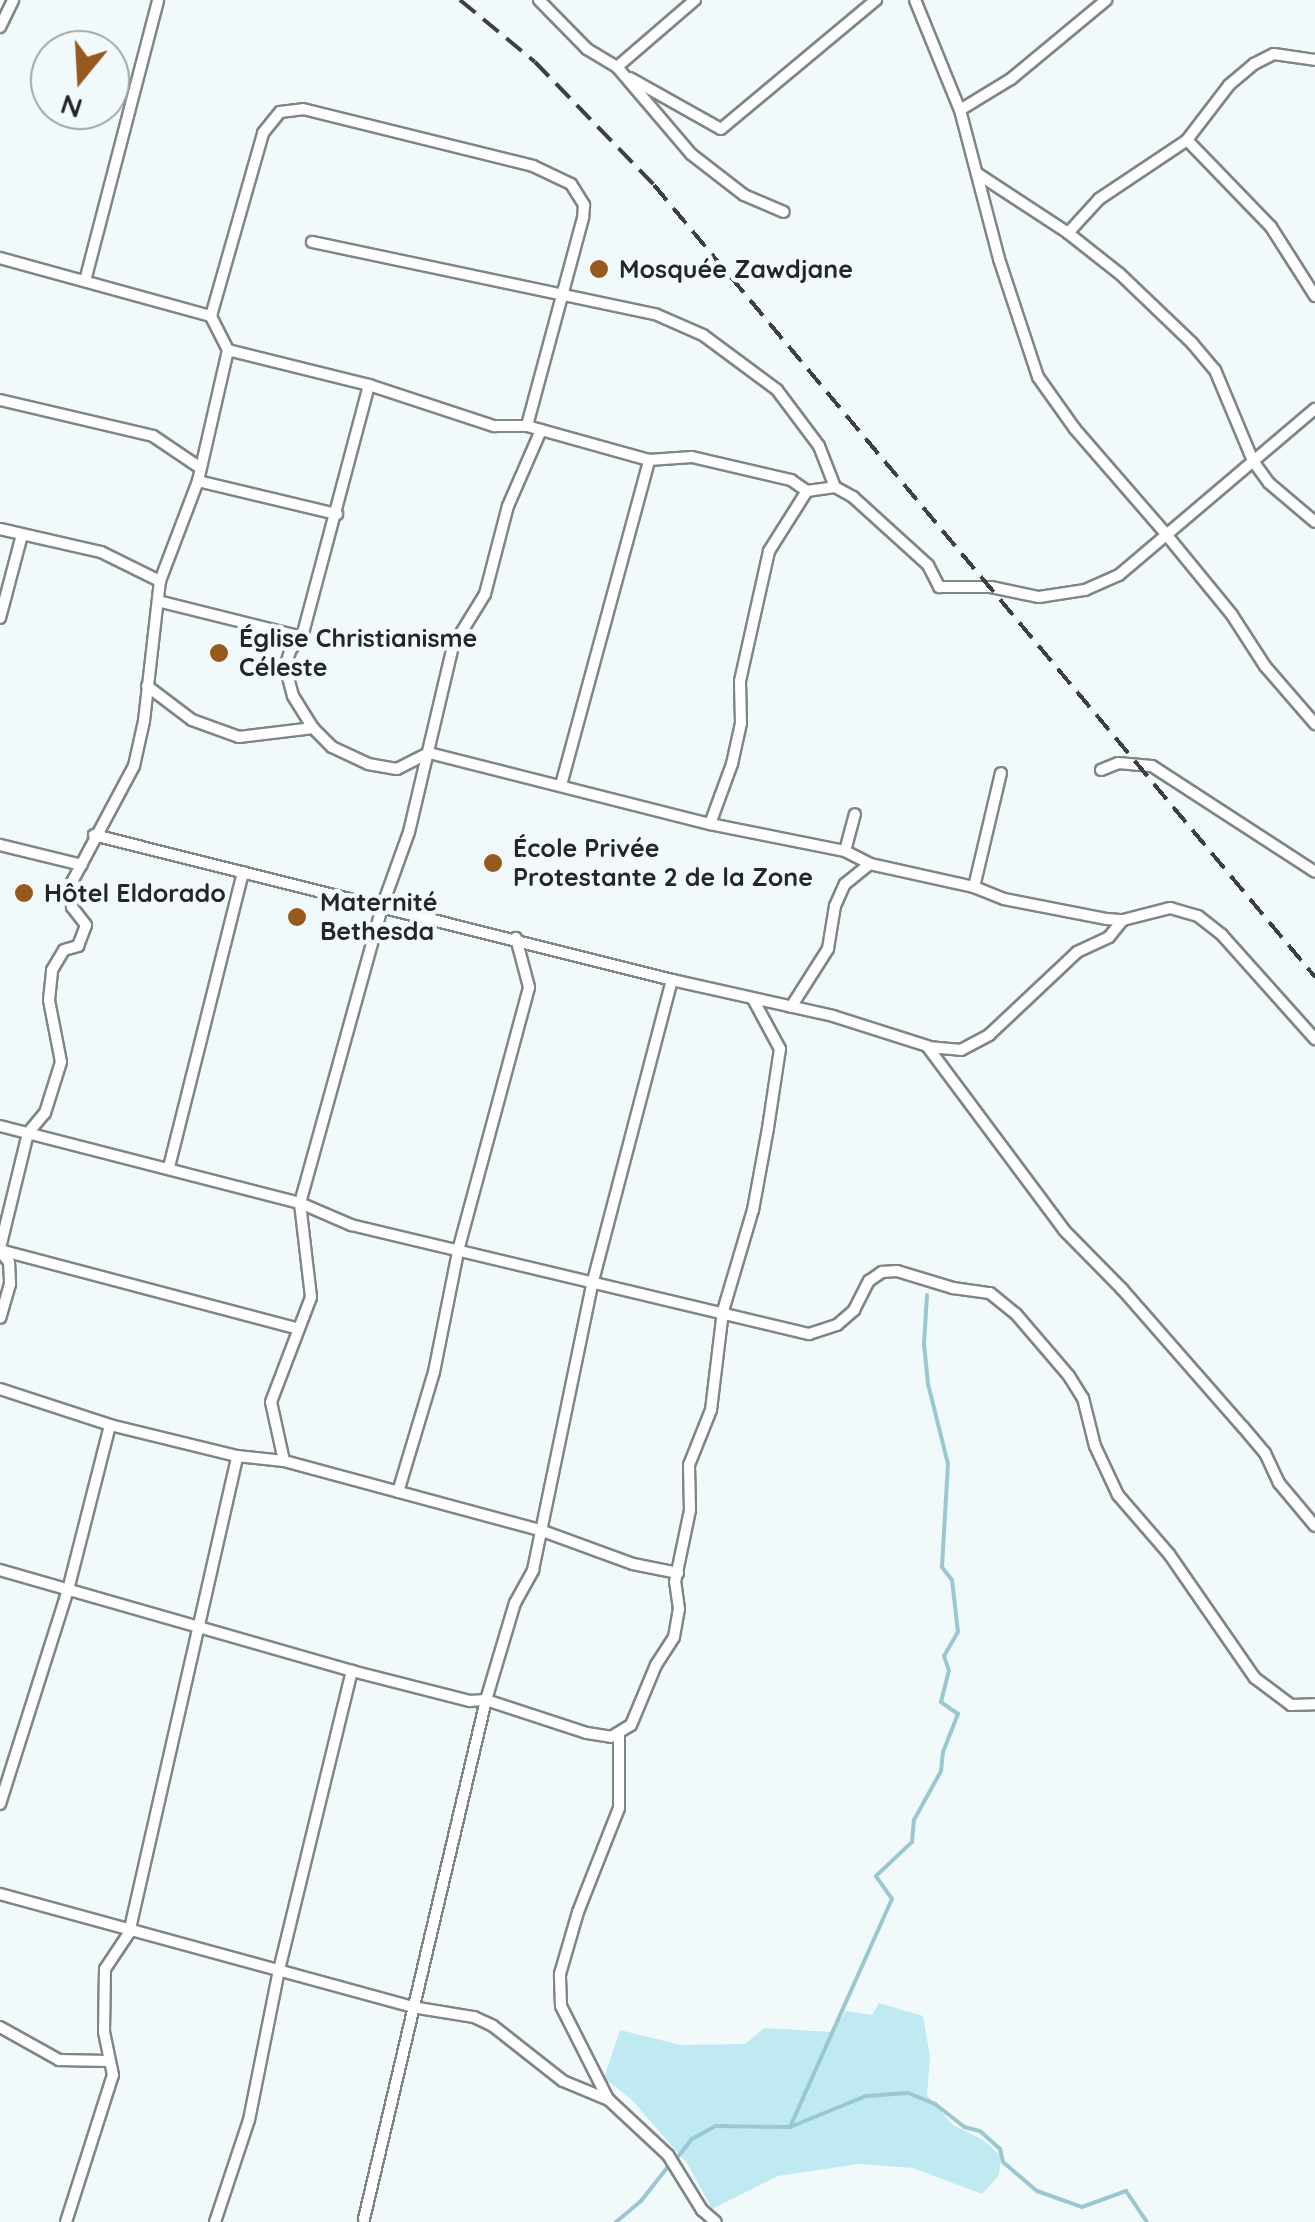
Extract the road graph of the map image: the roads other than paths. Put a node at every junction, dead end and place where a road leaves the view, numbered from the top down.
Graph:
1 (13, 0) edge
2 (158, 0) edge
3 (541, 0) edge
4 (695, 0) edge
5 (876, 0) edge
6 (915, 0) edge
7 (1106, 0) edge
8 (0, 27) edge
9 (1315, 60) edge
10 (620, 72) junction
11 (960, 110) junction
12 (1187, 140) junction
13 (978, 174) junction
14 (784, 212) dead end
15 (1068, 233) junction
16 (312, 242) dead end
17 (0, 258) edge
18 (85, 281) junction
19 (562, 295) junction
20 (1315, 296) edge
21 (211, 316) junction
22 (228, 350) junction
23 (369, 385) junction
24 (0, 400) edge
25 (1315, 409) edge
26 (527, 426) junction
27 (541, 430) junction
28 (649, 460) junction
29 (1252, 461) junction
30 (199, 467) junction
31 (198, 480) junction
32 (834, 487) junction
33 (808, 491) junction
34 (337, 514) junction
35 (1315, 522) edge
36 (0, 530) edge
37 (1165, 533) junction
38 (22, 535) junction
39 (160, 580) junction
40 (158, 601) junction
41 (0, 618) edge
42 (302, 637) junction
43 (147, 686) junction
44 (1315, 724) edge
45 (313, 728) junction
46 (428, 753) junction
47 (1101, 770) dead end
48 (1002, 773) dead end
49 (561, 785) junction
50 (854, 814) dead end
51 (710, 824) junction
52 (94, 835) junction
53 (0, 845) edge
54 (844, 850) junction
55 (82, 864) junction
56 (870, 864) junction
57 (242, 872) junction
58 (1315, 872) edge
59 (974, 887) junction
60 (382, 908) junction
61 (1124, 920) junction
62 (516, 938) junction
63 (672, 980) junction
64 (754, 1000) junction
65 (791, 1008) junction
66 (1315, 1039) edge
67 (927, 1046) junction
68 (0, 1126) edge
69 (28, 1133) junction
70 (169, 1167) junction
71 (300, 1203) junction
72 (459, 1247) junction
73 (0, 1250) edge
74 (593, 1281) junction
75 (722, 1311) junction
76 (0, 1318) edge
77 (299, 1328) junction
78 (0, 1389) edge
79 (110, 1425) junction
80 (237, 1456) junction
81 (284, 1461) junction
82 (398, 1492) junction
83 (1315, 1526) edge
84 (540, 1530) junction
85 (0, 1570) edge
86 (678, 1573) junction
87 (68, 1590) junction
88 (194, 1628) junction
89 (352, 1671) junction
90 (486, 1700) junction
91 (1315, 1704) edge
92 (619, 1734) junction
93 (0, 1804) edge
94 (0, 1894) edge
95 (129, 1932) junction
96 (279, 1970) junction
97 (412, 2006) junction
98 (0, 2027) edge
99 (108, 2061) junction
100 (609, 2100) junction
101 (703, 2216) edge
102 (364, 2219) dead end
103 (66, 2222) edge
104 (216, 2222) edge
105 (716, 2222) edge

1 - 8 street
2 - 18 street
3 - 10 street
4 - 10 street
5 - 10 street
6 - 11 street
7 - 11 street
9 - 12 street
10 - 14 street
11 - 13 street
12 - 15 street
12 - 20 street
13 - 15 street
13 - 37 street
15 - 29 street
16 - 19 street
17 - 18 street
18 - 21 street
19 - 21 street
19 - 26 street
19 - 32 street
21 - 22 street
22 - 23 street
22 - 30 street
23 - 26 street
23 - 34 street
24 - 30 street
25 - 29 street
26 - 27 street
27 - 28 street
27 - 46 street
28 - 33 street
28 - 49 street
29 - 35 street
29 - 37 street
30 - 31 street
31 - 34 street
31 - 39 street
32 - 33 street
32 - 37 street
33 - 51 street
34 - 42 street
36 - 38 street
37 - 44 street
38 - 39 street
38 - 41 street
39 - 40 street
40 - 42 street
40 - 43 street
42 - 45 street
43 - 45 street
43 - 52 street
45 - 46 street
46 - 49 street
46 - 60 street
47 - 58 street
48 - 59 street
49 - 51 street
50 - 54 street
51 - 54 street
52 - 55 street
52 - 57 street
53 - 55 street
54 - 56 street
55 - 69 street
56 - 59 street
56 - 65 street
57 - 60 street
57 - 70 street
59 - 61 street
60 - 62 street
60 - 71 street
61 - 66 street
61 - 67 street
62 - 63 street
62 - 72 street
63 - 64 street
63 - 74 street
64 - 65 street
64 - 75 street
65 - 67 street
67 - 83 street
68 - 69 street
69 - 70 street
69 - 73 street
70 - 71 street
71 - 72 street
71 - 77 street
72 - 74 street
72 - 82 street
73 - 76 street
73 - 77 street
74 - 75 street
74 - 84 street
75 - 86 street
75 - 91 street
77 - 81 street
78 - 79 street
79 - 80 street
79 - 87 street
80 - 81 street
80 - 88 street
81 - 82 street
82 - 84 street
84 - 86 street
84 - 90 street
85 - 87 street
86 - 92 street
87 - 88 street
87 - 93 street
88 - 89 street
88 - 95 street
89 - 90 street
89 - 96 street
90 - 92 street
90 - 97 street
92 - 100 street
94 - 95 street
95 - 96 street
95 - 99 street
96 - 97 street
96 - 104 street
97 - 100 street
97 - 102 street
98 - 99 street
99 - 103 street
100 - 101 street
101 - 105 street

